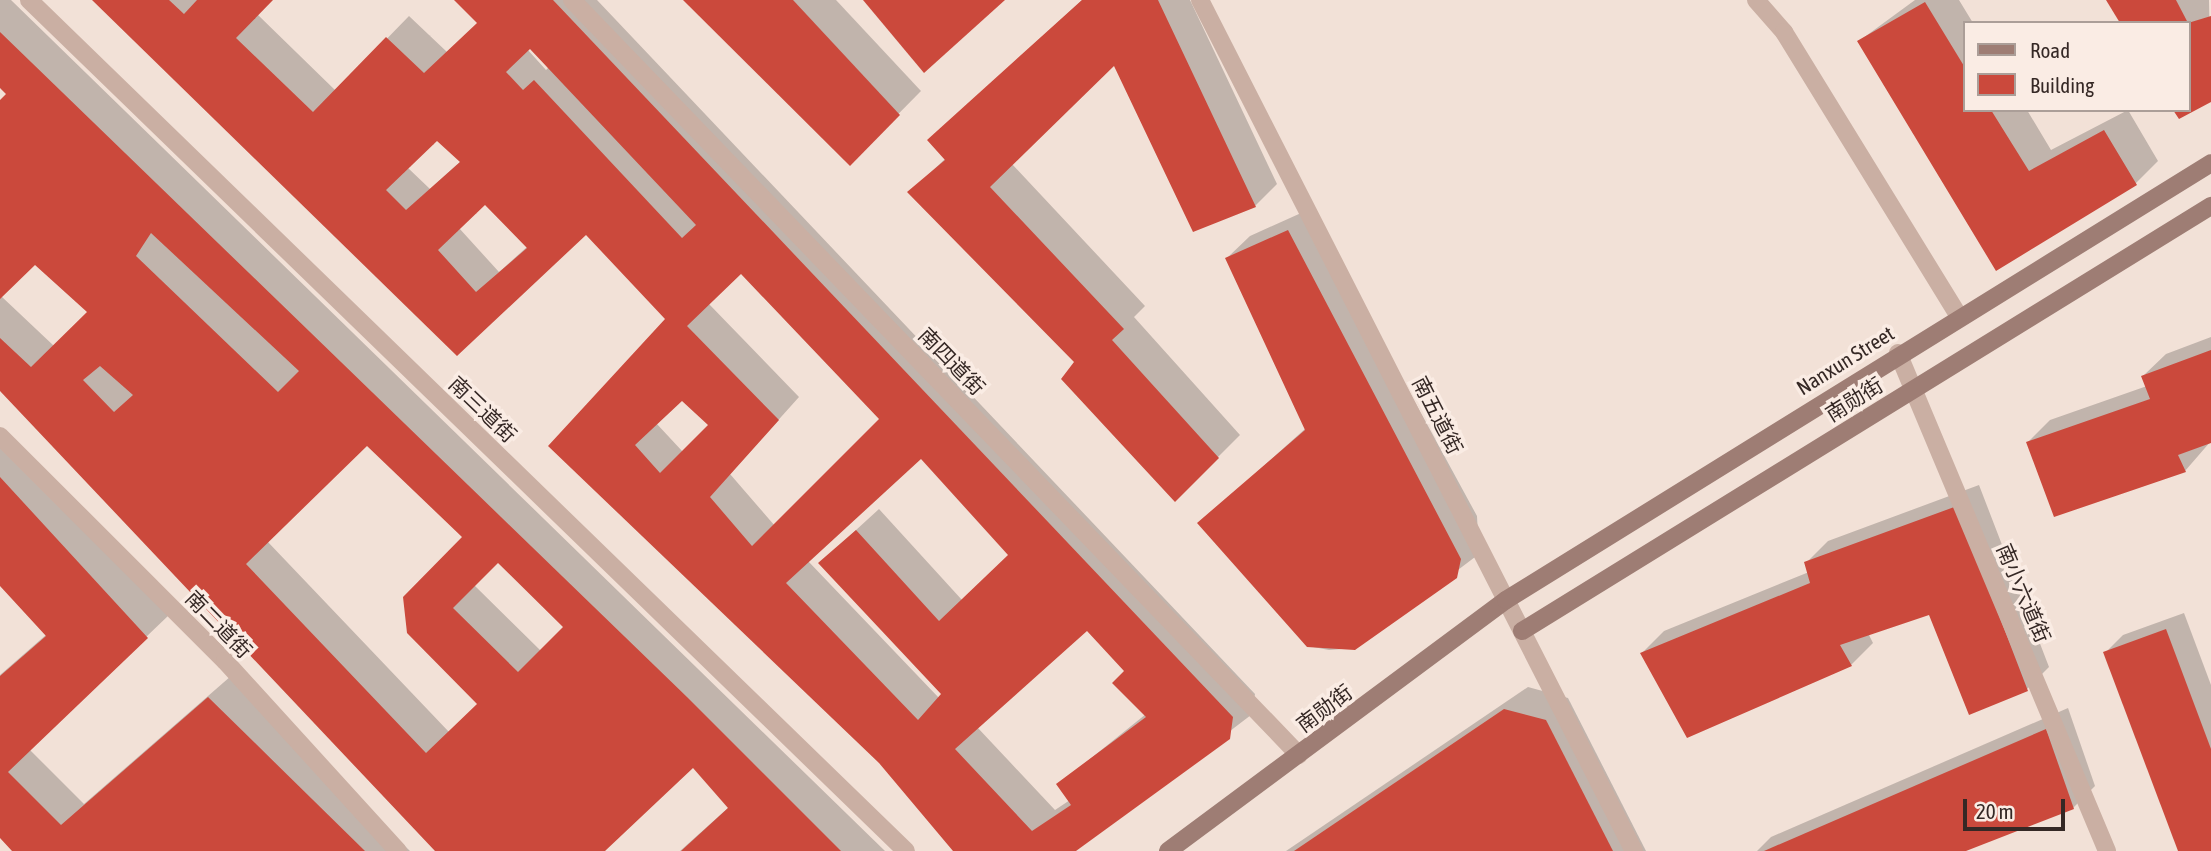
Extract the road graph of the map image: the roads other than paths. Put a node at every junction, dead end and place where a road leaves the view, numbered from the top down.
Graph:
1 (29, 0) edge
2 (572, 0) edge
3 (1200, 0) edge
4 (1756, 0) edge
5 (2211, 163) edge
6 (2211, 206) edge
7 (1959, 317) junction
8 (1898, 353) junction
9 (1914, 389) junction
10 (0, 436) edge
11 (1506, 600) junction
12 (1522, 631) junction
13 (1299, 755) junction
14 (398, 851) edge
15 (905, 851) edge
16 (1168, 851) edge
17 (1634, 851) edge
18 (2107, 851) edge

1 - 15 street, 南三道街
2 - 13 street, 南四道街
3 - 11 street, 南五道街
4 - 7 street
5 - 7 main road, Nanxun Street
6 - 9 main road, 南勋街
7 - 8 main road, Nanxun Street
8 - 9 street, 南小六道街
8 - 11 main road, Nanxun Street
9 - 12 main road, 南勋街
9 - 18 street, 南小六道街
10 - 14 street, 南二道街
11 - 12 street, 南五道街
11 - 13 main road, 南勋街
12 - 17 street, 南五道街
13 - 16 main road, 南勋街

